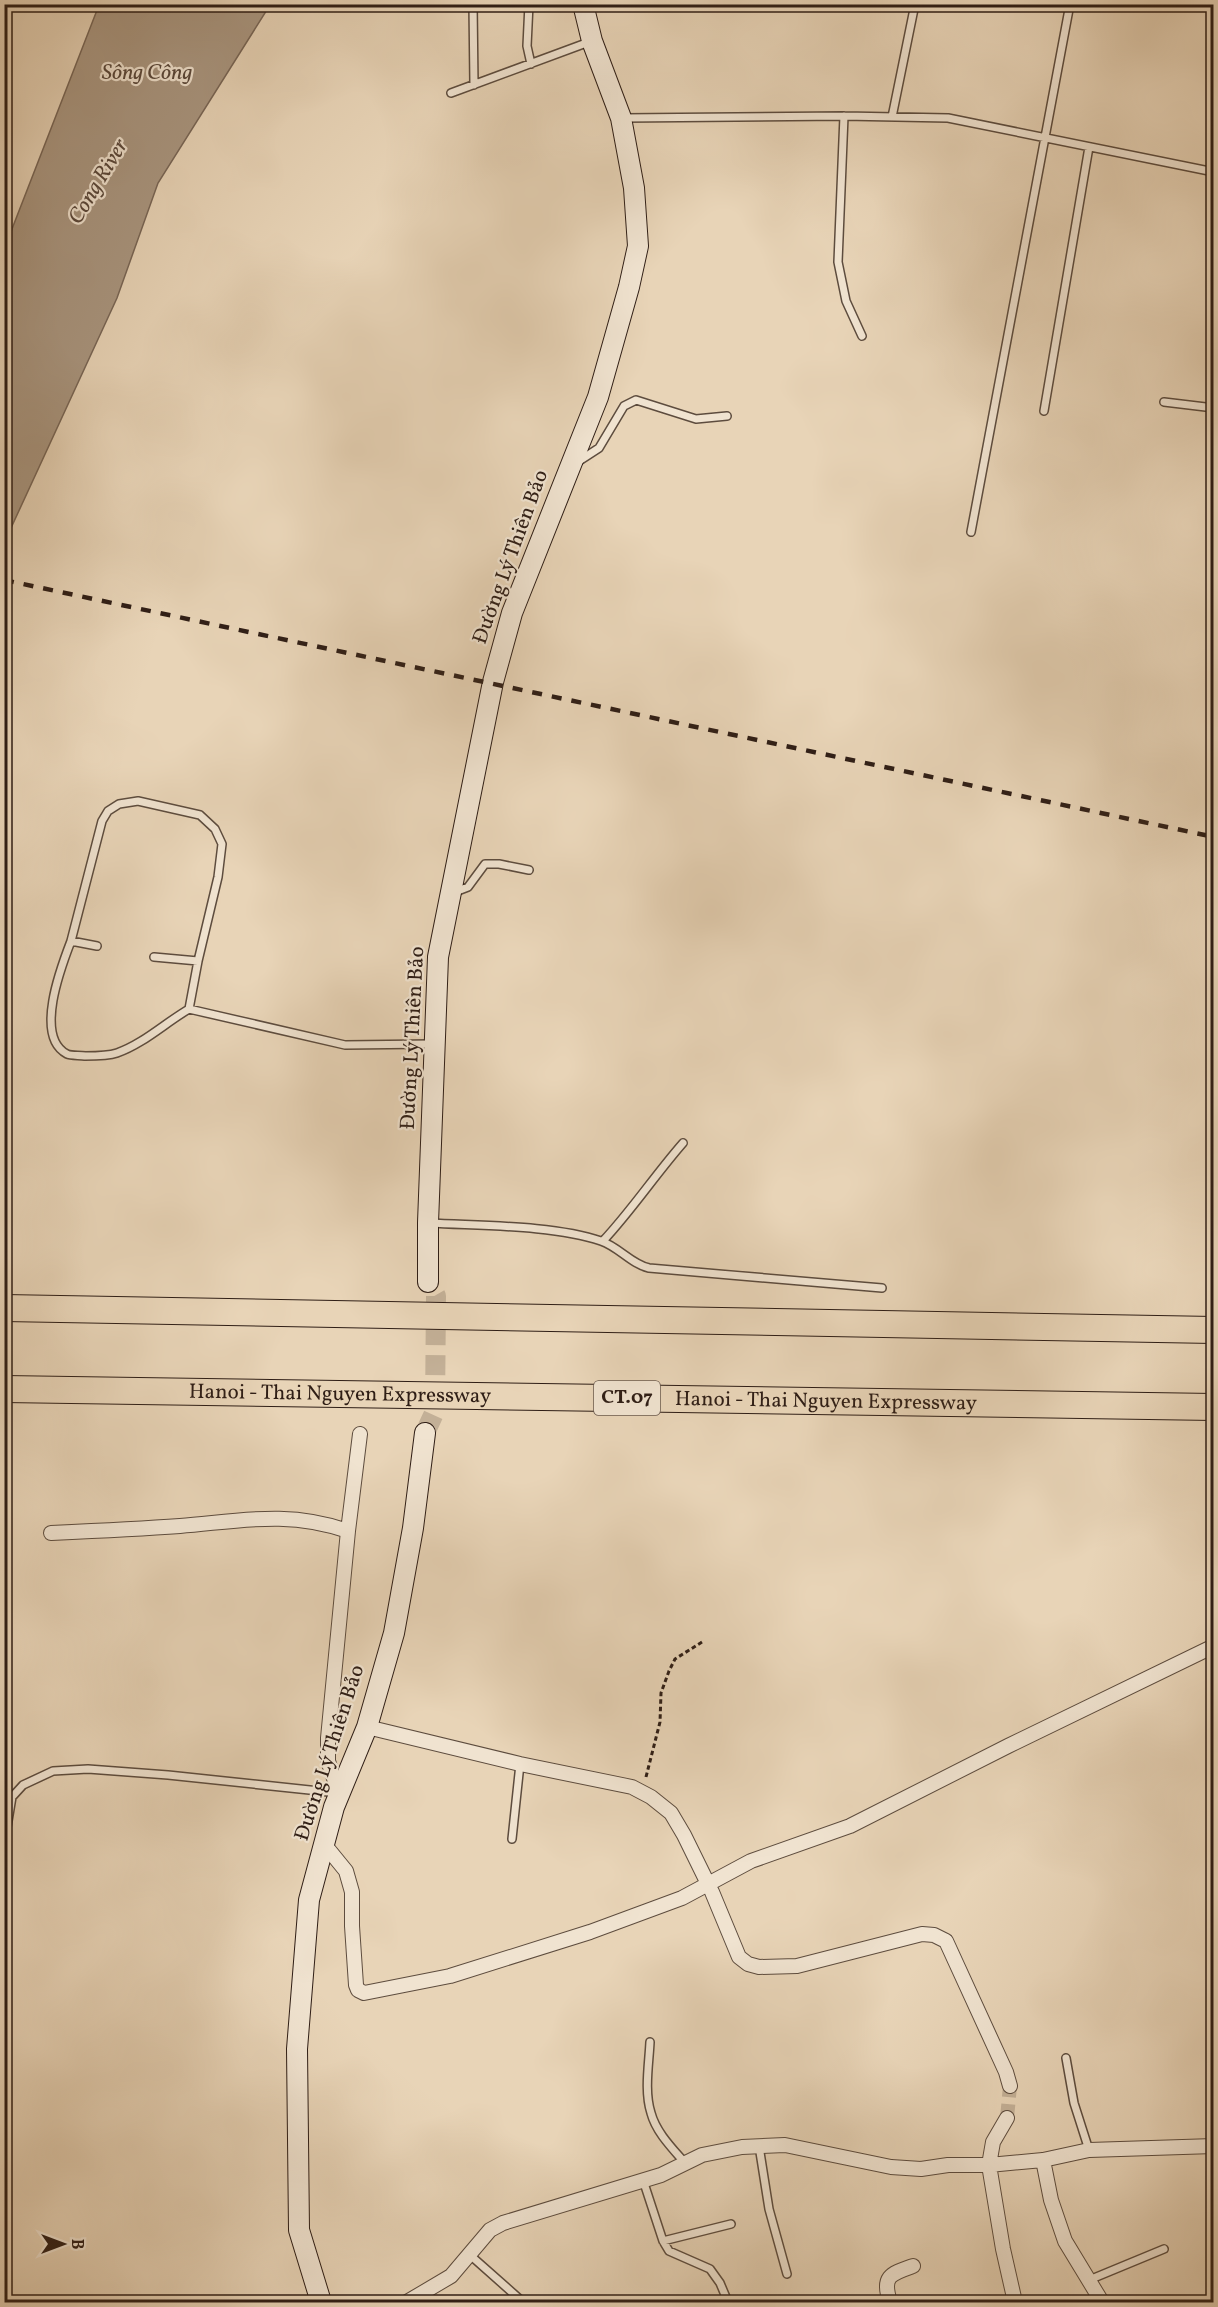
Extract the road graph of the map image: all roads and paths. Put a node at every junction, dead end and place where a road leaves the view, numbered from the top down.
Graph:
1 (473, 4) edge
2 (529, 4) edge
3 (583, 4) edge
4 (915, 4) edge
5 (1070, 4) edge
6 (592, 41) junction
7 (531, 64) junction
8 (474, 85) junction
9 (451, 93) dead end
10 (844, 116) junction
11 (892, 117) junction
12 (621, 118) junction
13 (1046, 138) junction
14 (1089, 147) junction
15 (1214, 172) edge
16 (862, 336) dead end
17 (1164, 402) dead end
18 (1214, 408) edge
19 (1044, 411) dead end
20 (727, 416) dead end
21 (569, 468) junction
22 (971, 532) dead end
23 (529, 870) dead end
24 (451, 894) junction
25 (71, 941) junction
26 (98, 946) dead end
27 (154, 957) dead end
28 (198, 961) junction
29 (189, 1009) junction
30 (435, 1044) junction
31 (683, 1143) dead end
32 (428, 1223) junction
33 (603, 1241) junction
34 (428, 1282) tunnel mouth
35 (882, 1288) dead end
36 (4, 1308) edge
37 (1214, 1329) edge
38 (4, 1389) edge
39 (1214, 1407) edge
40 (425, 1433) tunnel mouth
41 (360, 1434) dead end
42 (348, 1531) junction
43 (51, 1533) dead end
44 (702, 1642) dead end
45 (1214, 1646) edge
46 (367, 1727) junction
47 (520, 1764) junction
48 (642, 1792) junction
49 (339, 1793) junction
50 (512, 1839) dead end
51 (324, 1844) junction
52 (4, 1845) edge
53 (707, 1883) junction
54 (650, 2042) dead end
55 (1066, 2058) dead end
56 (1010, 2086) tunnel mouth
57 (1007, 2118) tunnel mouth
58 (759, 2146) junction
59 (1214, 2146) edge
60 (1089, 2150) junction
61 (1043, 2160) junction
62 (685, 2163) junction
63 (989, 2165) junction
64 (643, 2181) junction
65 (731, 2224) dead end
66 (663, 2241) junction
67 (1164, 2249) dead end
68 (470, 2255) junction
69 (913, 2266) dead end
70 (787, 2274) dead end
71 (1089, 2280) junction
72 (321, 2302) edge
73 (407, 2302) edge
74 (523, 2302) edge
75 (728, 2302) edge
76 (890, 2302) edge
77 (1015, 2302) edge
78 (1102, 2302) edge

1 - 8 lane
2 - 7 lane
3 - 6 main road, Đường Lý Thiên Bảo
4 - 11 lane
5 - 13 lane
6 - 7 lane
6 - 12 main road, Đường Lý Thiên Bảo
7 - 8 lane
8 - 9 lane
10 - 11 lane
10 - 12 lane
10 - 16 lane
11 - 13 lane
12 - 21 main road, Đường Lý Thiên Bảo
13 - 14 lane
13 - 22 lane
14 - 15 lane
14 - 19 lane
17 - 18 lane
20 - 21 lane
21 - 24 main road, Đường Lý Thiên Bảo
23 - 24 lane
24 - 30 main road, Đường Lý Thiên Bảo
25 - 26 lane
25 - 28 lane
25 - 29 lane
27 - 28 lane
28 - 29 lane
29 - 30 lane
30 - 32 main road, Đường Lý Thiên Bảo
31 - 33 lane
32 - 33 lane
32 - 34 main road, Đường Lý Thiên Bảo
33 - 35 lane
36 - 37 highway
38 - 39 highway, Hanoi - Thai Nguyen Expressway / CT.07
40 - 46 main road, Đường Lý Thiên Bảo
41 - 42 street
42 - 43 street
42 - 49 street
44 - 48 path
45 - 53 street
46 - 47 street
46 - 49 main road, Đường Lý Thiên Bảo
47 - 48 street
47 - 50 lane
48 - 53 street
49 - 51 main road, Đường Lý Thiên Bảo
49 - 52 lane
51 - 53 street
51 - 72 main road, Đường Lý Thiên Bảo
53 - 56 street
54 - 62 lane
55 - 60 lane
57 - 63 street
58 - 62 street
58 - 63 street
58 - 70 lane
59 - 60 street
60 - 61 street
61 - 63 street
61 - 71 street
62 - 64 street
63 - 77 street
64 - 66 lane
64 - 68 street
65 - 66 lane
66 - 75 lane
67 - 71 lane
68 - 73 street
68 - 74 lane
69 - 76 street
71 - 78 street

